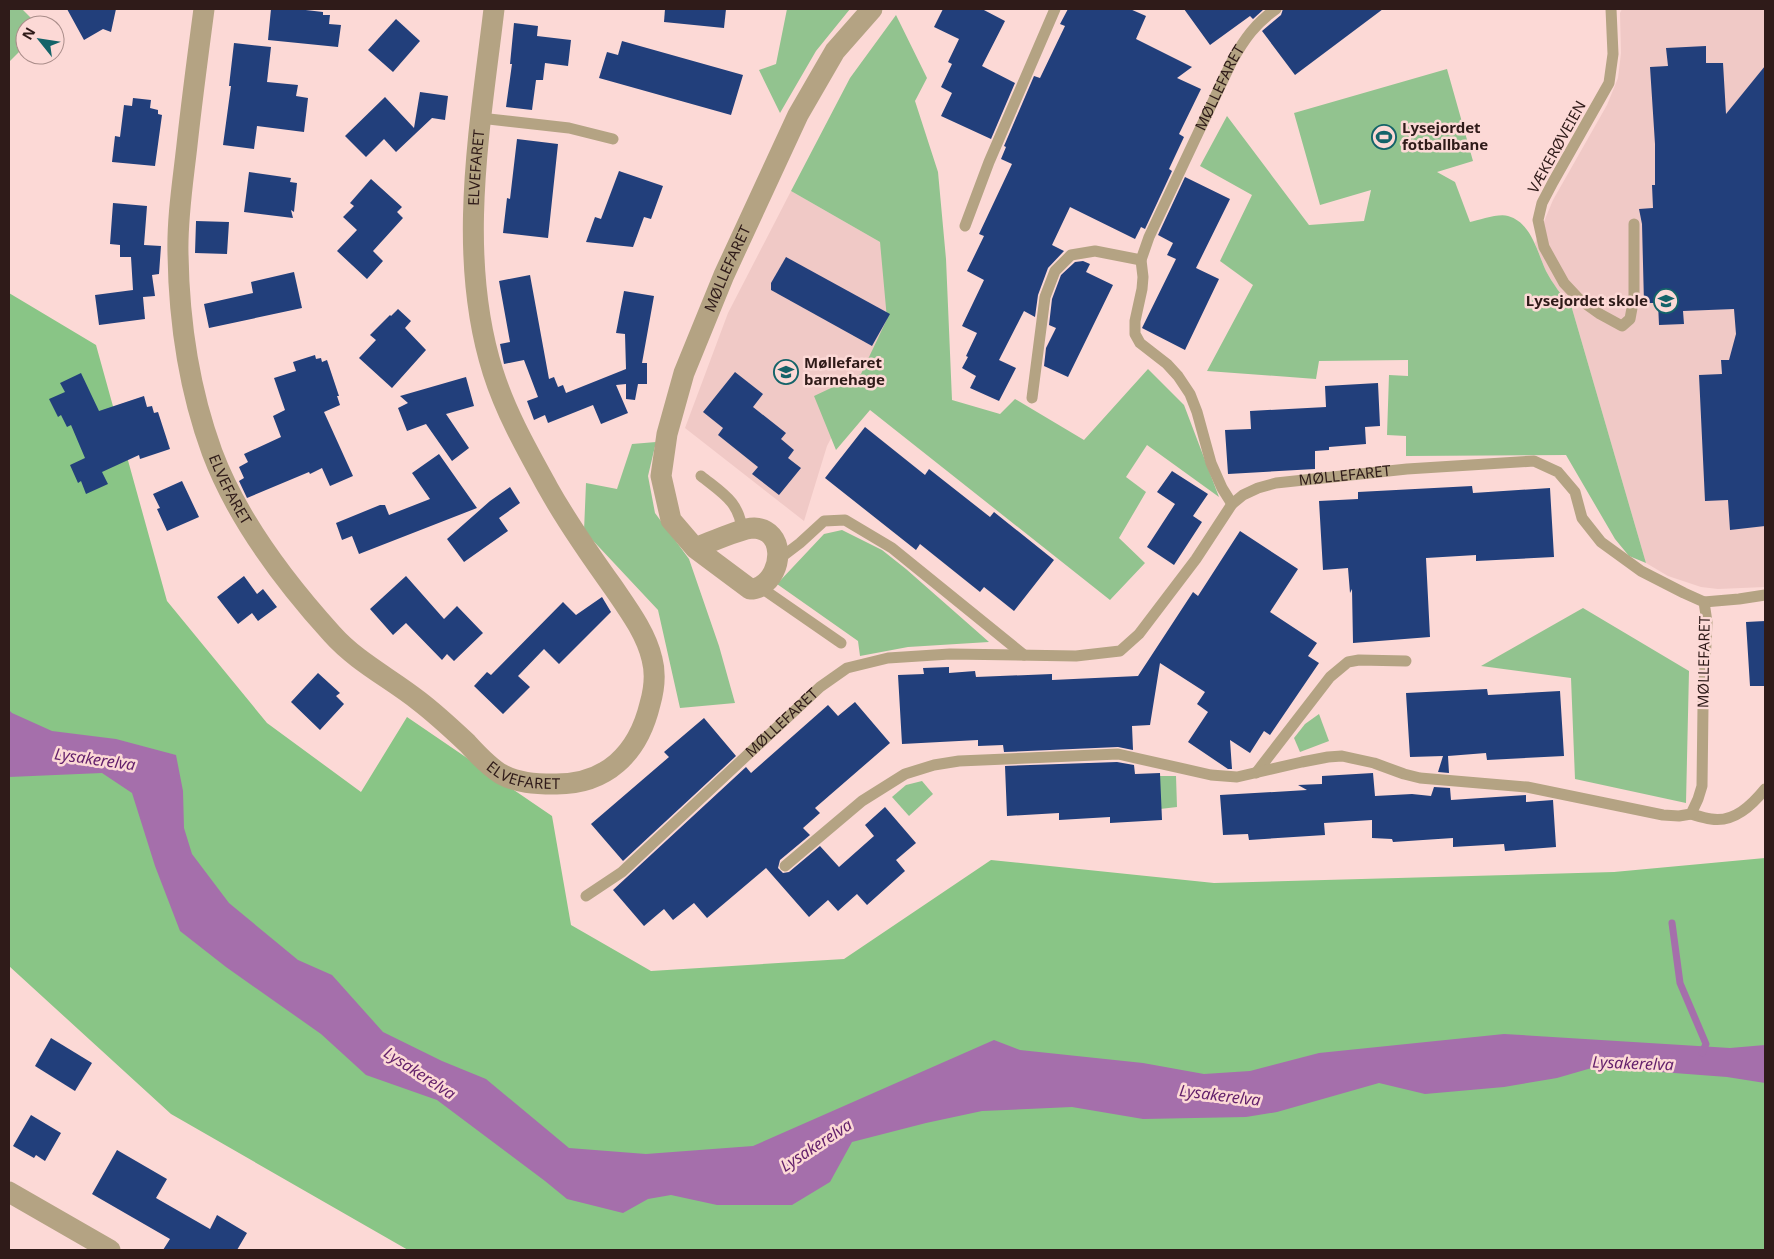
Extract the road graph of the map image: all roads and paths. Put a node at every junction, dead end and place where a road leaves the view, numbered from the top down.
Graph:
1 (204, 9) edge
2 (494, 9) edge
3 (872, 9) edge
4 (1055, 9) edge
5 (1276, 9) edge
6 (1611, 9) edge
7 (480, 118) junction
8 (613, 139) dead end
9 (1634, 224) dead end
10 (965, 226) dead end
11 (1141, 260) junction
12 (1032, 398) dead end
13 (701, 476) dead end
14 (1232, 504) junction
15 (742, 531) junction
16 (695, 548) junction
17 (779, 559) junction
18 (760, 587) junction
19 (1765, 595) edge
20 (1704, 602) junction
21 (841, 643) dead end
22 (1024, 655) junction
23 (1406, 661) dead end
24 (1256, 773) junction
25 (1765, 789) edge
26 (1691, 814) junction
27 (785, 866) dead end
28 (586, 896) dead end
29 (9, 1192) edge
30 (110, 1250) edge

1 - 7 street, ELVEFARET
2 - 7 street, ELVEFARET
3 - 16 street, MØLLEFARET
4 - 10 lane
5 - 11 lane, MØLLEFARET
6 - 9 lane, VÆKERØVEIEN
7 - 8 lane
11 - 12 lane
11 - 14 lane, MØLLEFARET
13 - 15 lane
14 - 20 lane, MØLLEFARET
14 - 22 lane, MØLLEFARET
15 - 16 street
15 - 17 street
16 - 18 street, MØLLEFARET
17 - 18 street
17 - 22 lane
18 - 21 lane
19 - 20 lane
20 - 26 lane, MØLLEFARET
22 - 28 lane, MØLLEFARET
23 - 24 lane
24 - 26 lane
24 - 27 lane
25 - 26 lane
29 - 30 street

